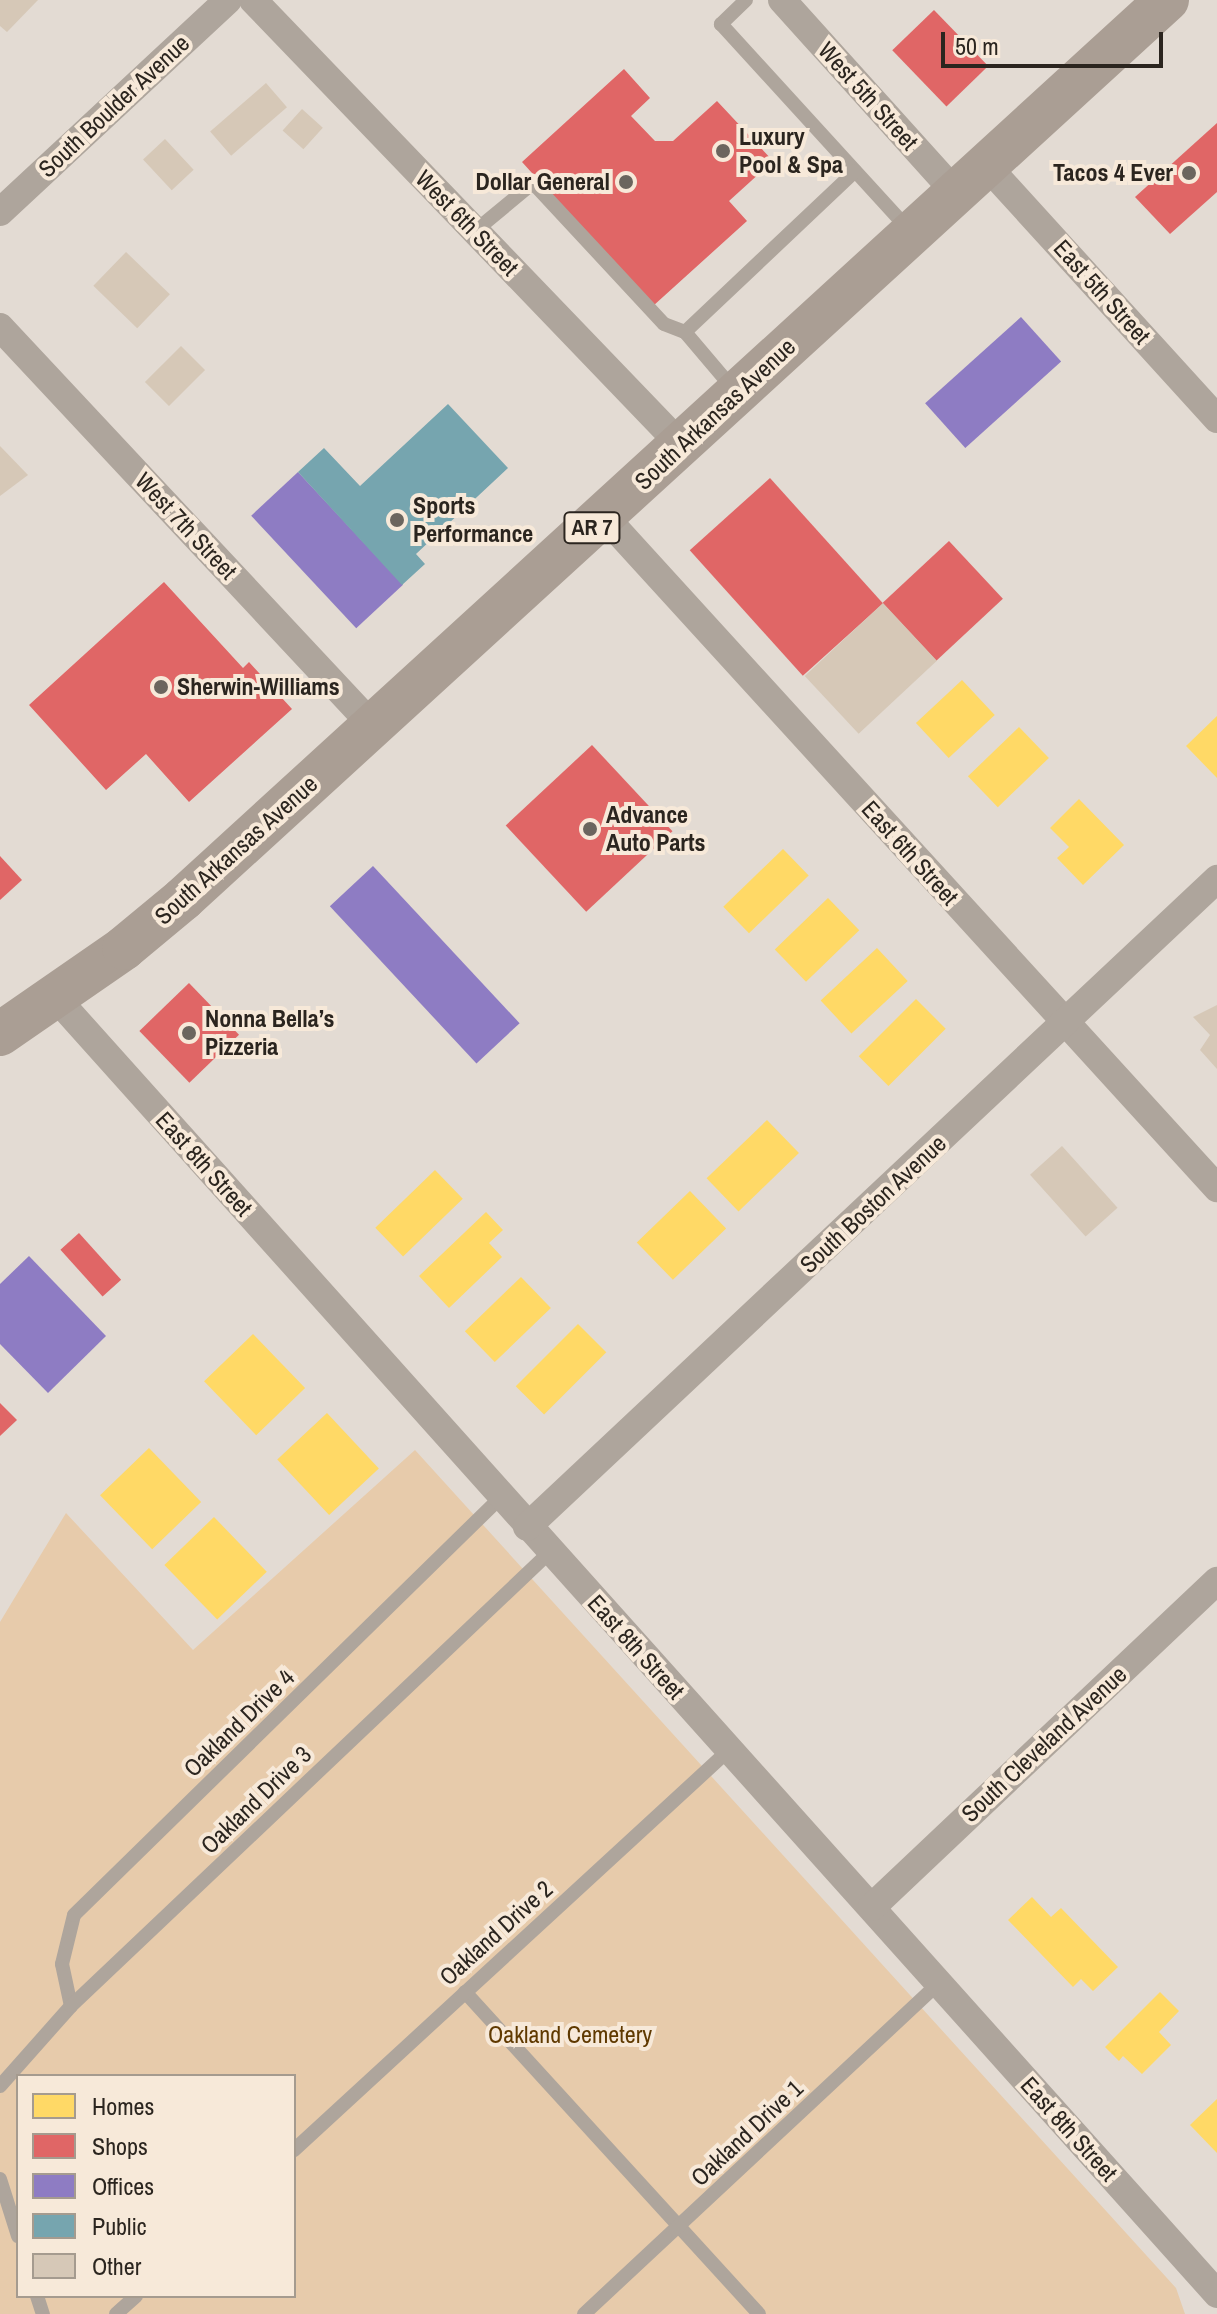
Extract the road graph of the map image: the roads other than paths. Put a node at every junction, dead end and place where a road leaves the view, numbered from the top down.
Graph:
1 (228, 0) edge
2 (253, 0) edge
3 (746, 0) edge
4 (782, 0) edge
5 (1167, 0) edge
6 (855, 171) junction
7 (971, 179) junction
8 (0, 212) edge
9 (475, 231) junction
10 (911, 233) junction
11 (685, 332) junction
12 (2, 334) edge
13 (737, 394) junction
14 (1217, 419) edge
15 (681, 445) junction
16 (604, 516) junction
17 (373, 726) junction
18 (1217, 879) edge
19 (56, 998) junction
20 (1065, 1024) junction
21 (0, 1034) edge
22 (1217, 1188) edge
23 (501, 1497) junction
24 (527, 1527) junction
25 (550, 1552) junction
26 (1217, 1581) edge
27 (729, 1750) junction
28 (872, 1907) junction
29 (939, 1983) junction
30 (465, 1992) junction
31 (71, 2006) junction
32 (0, 2086) edge
33 (296, 2148) edge
34 (0, 2179) edge
35 (679, 2227) junction
36 (16, 2230) edge
37 (1217, 2294) edge
38 (134, 2298) edge
39 (116, 2314) edge
40 (584, 2314) edge
41 (759, 2314) edge

1 - 8 street, South Boulder Avenue
2 - 9 street, West 6th Street
3 - 6 lane
4 - 7 street, West 5th Street
5 - 7 highway, South Arkansas Avenue / AR 7
6 - 10 lane
6 - 11 lane
7 - 10 highway, South Arkansas Avenue / AR 7
7 - 14 street, East 5th Street
9 - 11 lane
9 - 15 street, West 6th Street
10 - 13 highway, South Arkansas Avenue / AR 7
11 - 13 lane
12 - 17 street, West 7th Street
13 - 15 highway, South Arkansas Avenue / AR 7
15 - 16 highway, South Arkansas Avenue / AR 7
16 - 17 highway, South Arkansas Avenue / AR 7
16 - 20 street, East 6th Street
17 - 19 highway, South Arkansas Avenue / AR 7
18 - 20 street, South Boston Avenue
19 - 21 highway, South Arkansas Avenue / AR 7
19 - 23 street, East 8th Street
20 - 22 street, East 6th Street
20 - 24 street, South Boston Avenue
23 - 24 street, East 8th Street
23 - 31 lane, Oakland Drive 4
24 - 25 street, East 8th Street
25 - 27 street, East 8th Street
25 - 31 lane, Oakland Drive 3
26 - 28 street, South Cleveland Avenue
27 - 28 street, East 8th Street
27 - 30 lane, Oakland Drive 2
28 - 29 street, East 8th Street
29 - 35 lane, Oakland Drive 1
29 - 37 street, East 8th Street
30 - 33 lane, Oakland Drive 2
30 - 35 lane
31 - 32 lane, Oakland Drive 3
34 - 36 lane
35 - 40 lane, Oakland Drive 1
35 - 41 lane
38 - 39 lane

